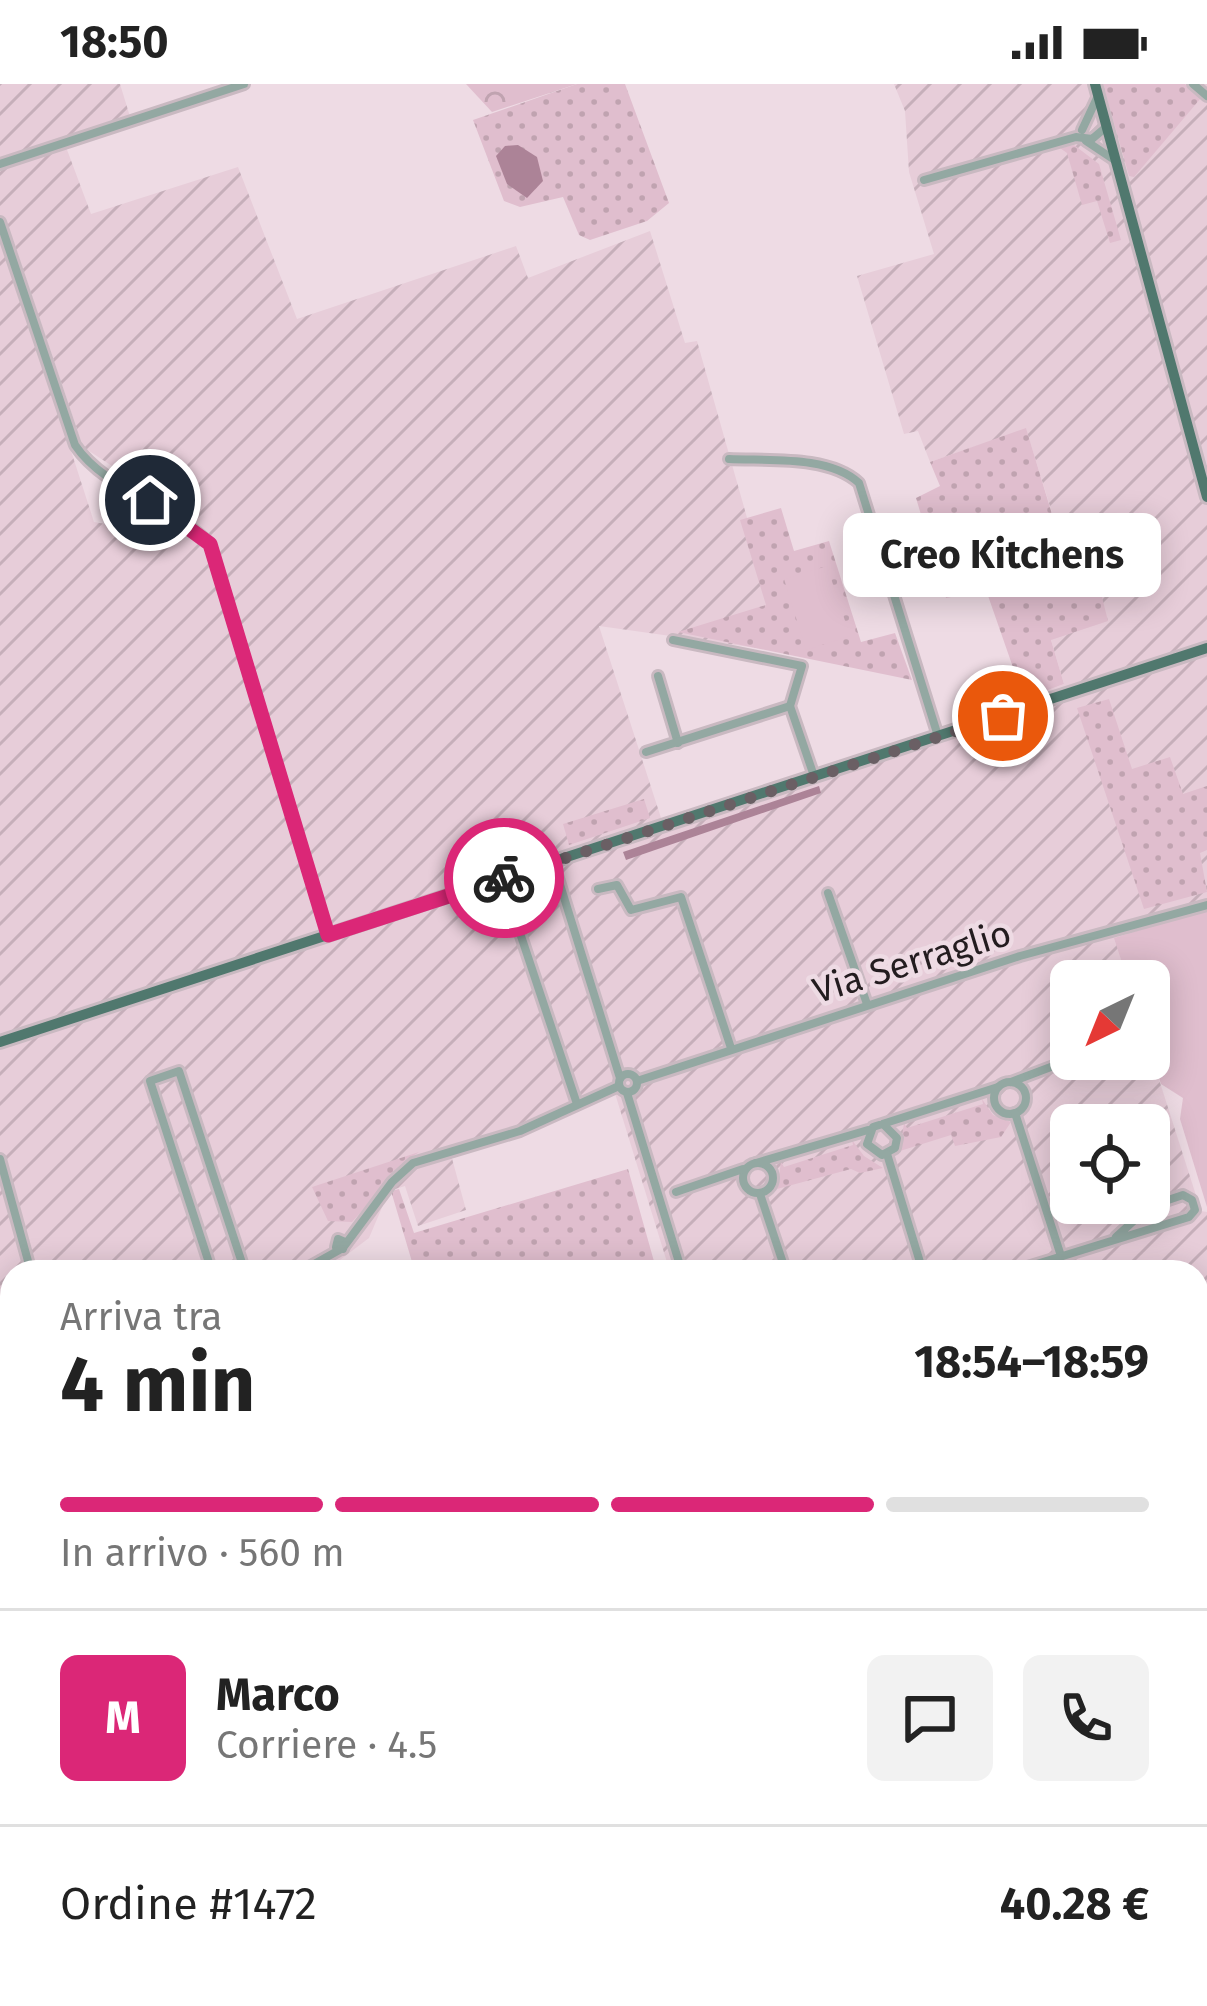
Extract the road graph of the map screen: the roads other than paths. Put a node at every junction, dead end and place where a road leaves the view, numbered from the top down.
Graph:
1 (244, 84) edge
2 (1192, 84) edge
3 (1096, 90) edge
4 (1207, 96) edge
5 (1105, 128) junction
6 (1081, 136) junction
7 (1114, 160) junction
8 (0, 164) edge
9 (924, 180) dead end
10 (0, 222) edge
11 (729, 459) dead end
12 (1207, 497) edge
13 (673, 640) dead end
14 (1207, 648) edge
15 (658, 676) dead end
16 (790, 706) junction
17 (939, 737) junction
18 (678, 743) junction
19 (646, 752) dead end
20 (814, 778) junction
21 (553, 862) junction
22 (502, 879) junction
23 (598, 889) dead end
24 (828, 893) dead end
25 (1207, 904) edge
26 (328, 935) junction
27 (867, 1004) junction
28 (0, 1042) edge
29 (731, 1048) junction
30 (1050, 1067) edge
31 (637, 1081) junction
32 (620, 1082) junction
33 (1010, 1082) junction
34 (998, 1088) junction
35 (627, 1093) junction
36 (577, 1104) junction
37 (1015, 1113) junction
38 (883, 1124) junction
39 (870, 1130) junction
40 (886, 1154) junction
41 (0, 1160) edge
42 (756, 1163) junction
43 (746, 1168) junction
44 (676, 1192) dead end
45 (760, 1193) junction
46 (1116, 1237) junction
47 (1061, 1256) junction
48 (28, 1260) edge
49 (208, 1260) edge
50 (241, 1260) edge
51 (327, 1260) edge
52 (678, 1260) edge
53 (782, 1260) edge
54 (919, 1260) edge
55 (1049, 1260) edge

1 - 8 street
2 - 4 street
3 - 5 main road
3 - 6 street
5 - 6 street
5 - 7 main road
6 - 7 street
6 - 9 street
7 - 12 main road
10 - 26 street
11 - 17 street
13 - 16 street
14 - 17 main road
15 - 18 street
16 - 18 street
16 - 20 street
17 - 20 main road
18 - 19 street
20 - 21 main road
21 - 22 main road
21 - 32 street
22 - 26 main road
22 - 36 street
23 - 29 street
24 - 27 street
25 - 27 street, Via Serraglio
26 - 28 main road
27 - 29 street, Via Serraglio
29 - 31 street, Via Serraglio
30 - 33 street
31 - 32 street, Via Serraglio
31 - 35 street
32 - 35 street
32 - 36 street
33 - 34 street
33 - 37 street
34 - 37 street
34 - 38 street
35 - 52 street
36 - 51 street
37 - 47 street
38 - 39 street
38 - 40 street
39 - 40 street
39 - 42 street
40 - 54 street
41 - 48 street
42 - 43 street
42 - 45 street
43 - 44 street
43 - 45 street
45 - 53 street
46 - 46 street
46 - 47 street
47 - 55 street
49 - 50 street

